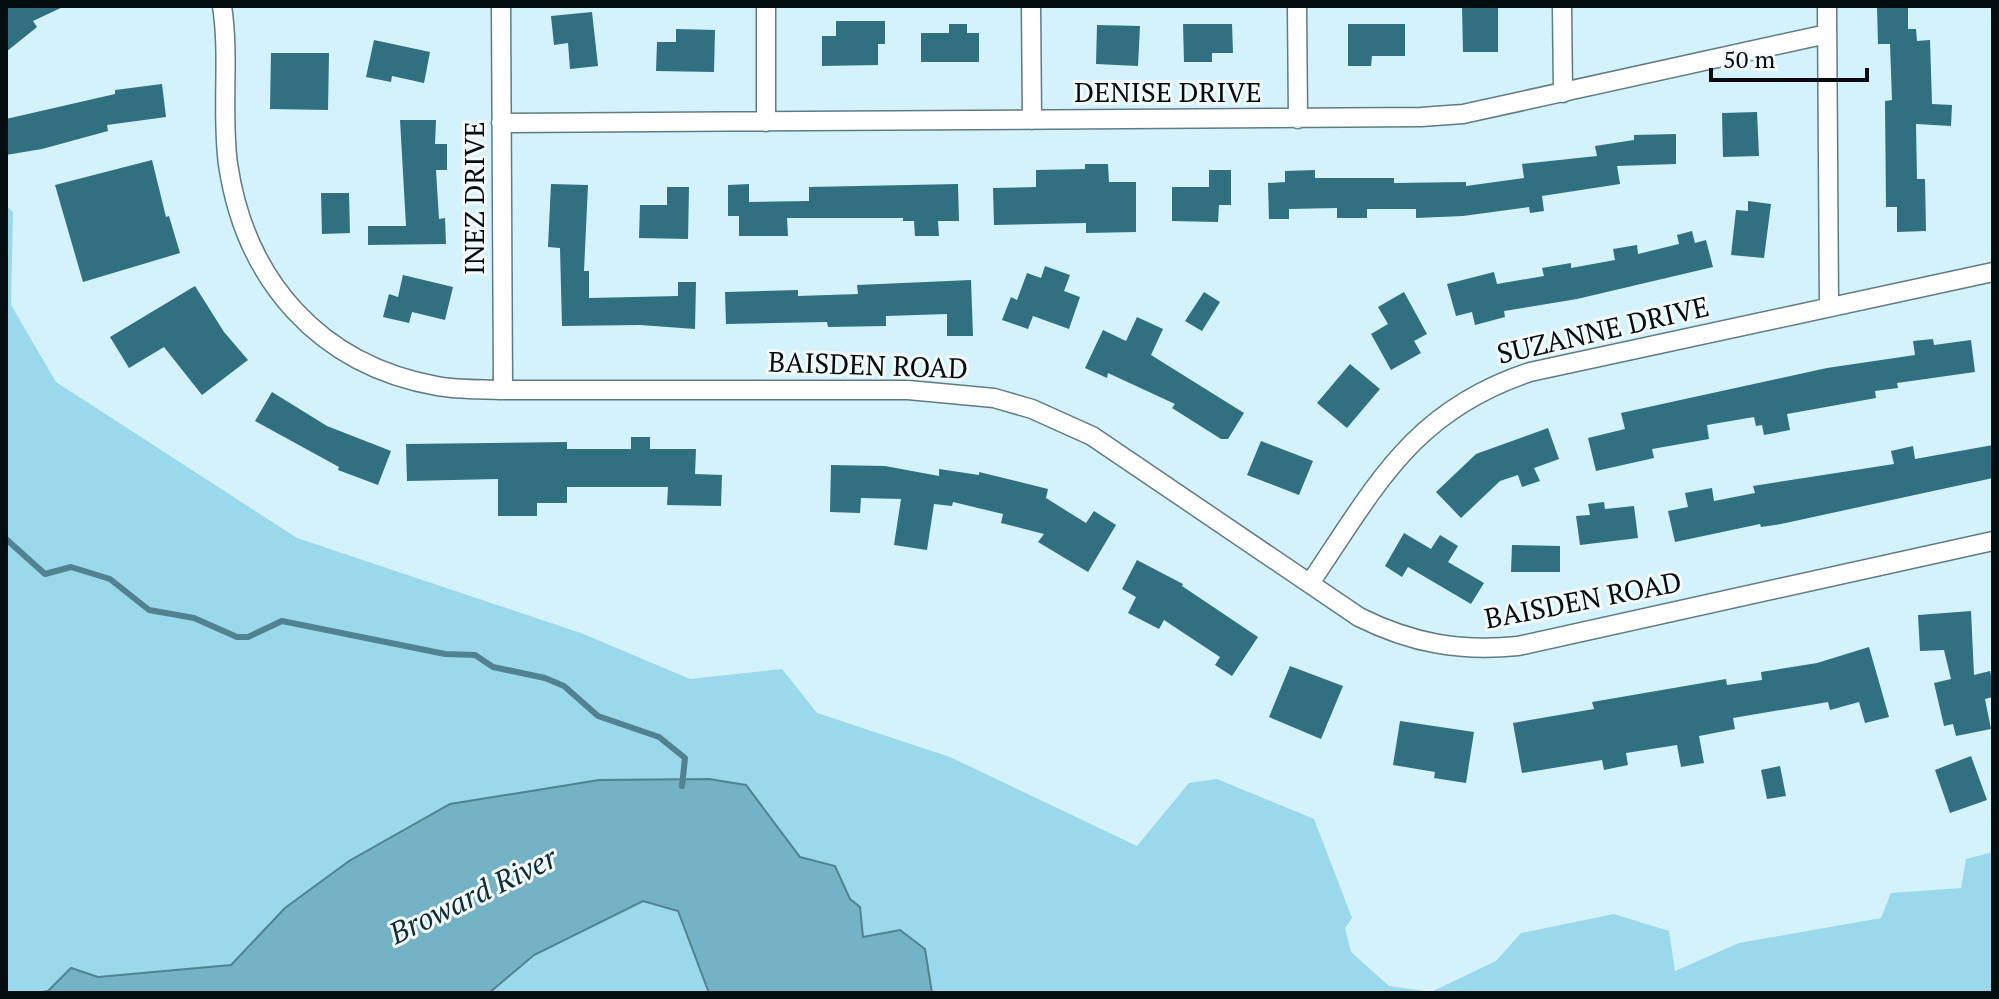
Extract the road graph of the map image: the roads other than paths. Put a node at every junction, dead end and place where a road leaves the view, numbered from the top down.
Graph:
1 (222, 6) edge
2 (501, 6) edge
3 (766, 6) edge
4 (1031, 6) edge
5 (1297, 6) edge
6 (1562, 6) edge
7 (1827, 6) edge
8 (1827, 34) junction
9 (1563, 93) junction
10 (1298, 119) junction
11 (1032, 120) junction
12 (766, 122) junction
13 (501, 123) junction
14 (1993, 272) edge
15 (1829, 307) junction
16 (503, 390) junction
17 (1993, 541) edge
18 (1310, 583) junction

1 - 16 street, BAISDEN ROAD
2 - 13 street, INEZ DRIVE
3 - 12 street
4 - 11 street
5 - 10 street
6 - 9 street
7 - 8 street
8 - 9 street, DENISE DRIVE
8 - 15 street
9 - 10 street, DENISE DRIVE
10 - 11 street, DENISE DRIVE
11 - 12 street, DENISE DRIVE
12 - 13 street, DENISE DRIVE
13 - 16 street, INEZ DRIVE
14 - 15 street, SUZANNE DRIVE
15 - 18 street, SUZANNE DRIVE
16 - 18 street, BAISDEN ROAD
17 - 18 street, BAISDEN ROAD

